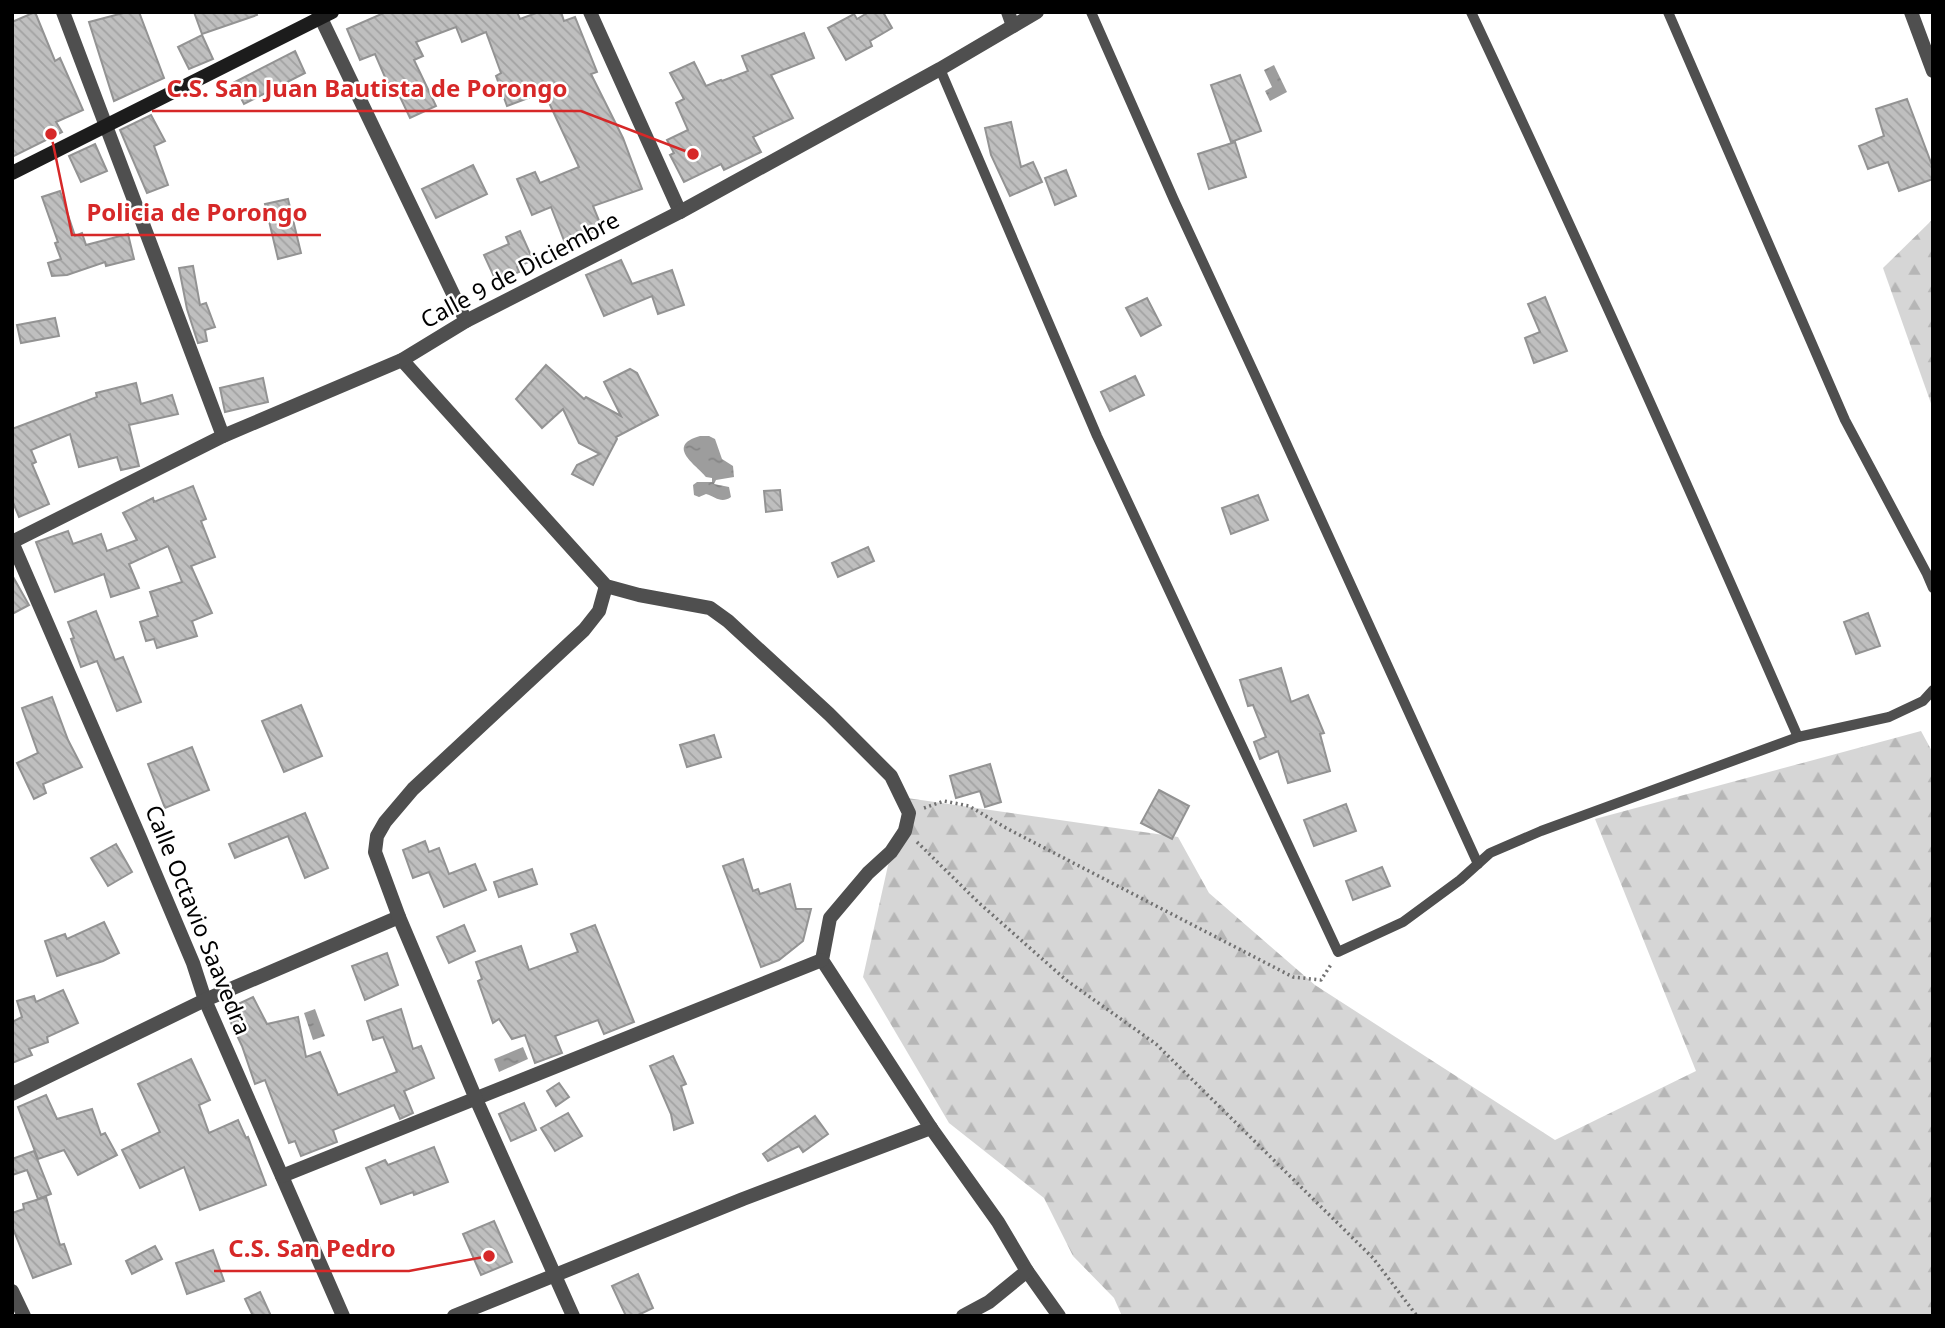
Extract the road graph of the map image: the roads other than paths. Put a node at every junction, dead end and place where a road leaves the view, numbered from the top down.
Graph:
1 (62, 12) edge
2 (590, 12) edge
3 (1008, 12) edge
4 (1037, 12) edge
5 (1091, 12) edge
6 (1471, 12) edge
7 (1668, 12) edge
8 (1911, 12) edge
9 (324, 14) edge
10 (1013, 26) junction
11 (940, 69) junction
12 (1933, 71) edge
13 (107, 126) junction
14 (12, 173) edge
15 (680, 212) junction
16 (466, 321) junction
17 (402, 360) junction
18 (223, 436) junction
19 (12, 542) edge
20 (606, 586) junction
21 (1933, 588) edge
22 (1933, 690) edge
23 (1798, 737) junction
24 (1478, 864) junction
25 (399, 916) junction
26 (822, 960) junction
27 (205, 1000) junction
28 (12, 1094) edge
29 (476, 1098) junction
30 (931, 1128) junction
31 (282, 1176) junction
32 (1027, 1271) junction
33 (556, 1276) junction
34 (12, 1292) edge
35 (24, 1316) edge
36 (343, 1316) edge
37 (454, 1316) edge
38 (573, 1316) edge
39 (963, 1316) edge
40 (1059, 1316) edge

1 - 13 street
2 - 15 street
3 - 10 street
4 - 10 street, Calle 9 de Diciembre
5 - 24 lane
6 - 23 lane
7 - 21 lane
8 - 12 street
9 - 13 main road
9 - 16 street
10 - 11 street, Calle 9 de Diciembre
11 - 15 street, Calle 9 de Diciembre
11 - 24 lane
13 - 14 main road
13 - 18 street
15 - 16 street, Calle 9 de Diciembre
16 - 17 street, Calle 9 de Diciembre
17 - 18 street, Calle 9 de Diciembre
17 - 20 street
18 - 19 street, Calle 9 de Diciembre
19 - 27 street, Calle Octavio Saavedra
20 - 25 street
20 - 26 street
22 - 23 lane
23 - 24 lane
25 - 27 street
25 - 29 street
26 - 29 street
26 - 30 street
27 - 28 street
27 - 31 street, Calle Octavio Saavedra
29 - 31 street
29 - 33 street
30 - 32 street
30 - 33 street
31 - 36 street, Calle Octavio Saavedra
32 - 39 street
32 - 40 street
33 - 37 street
33 - 38 street
34 - 35 street

